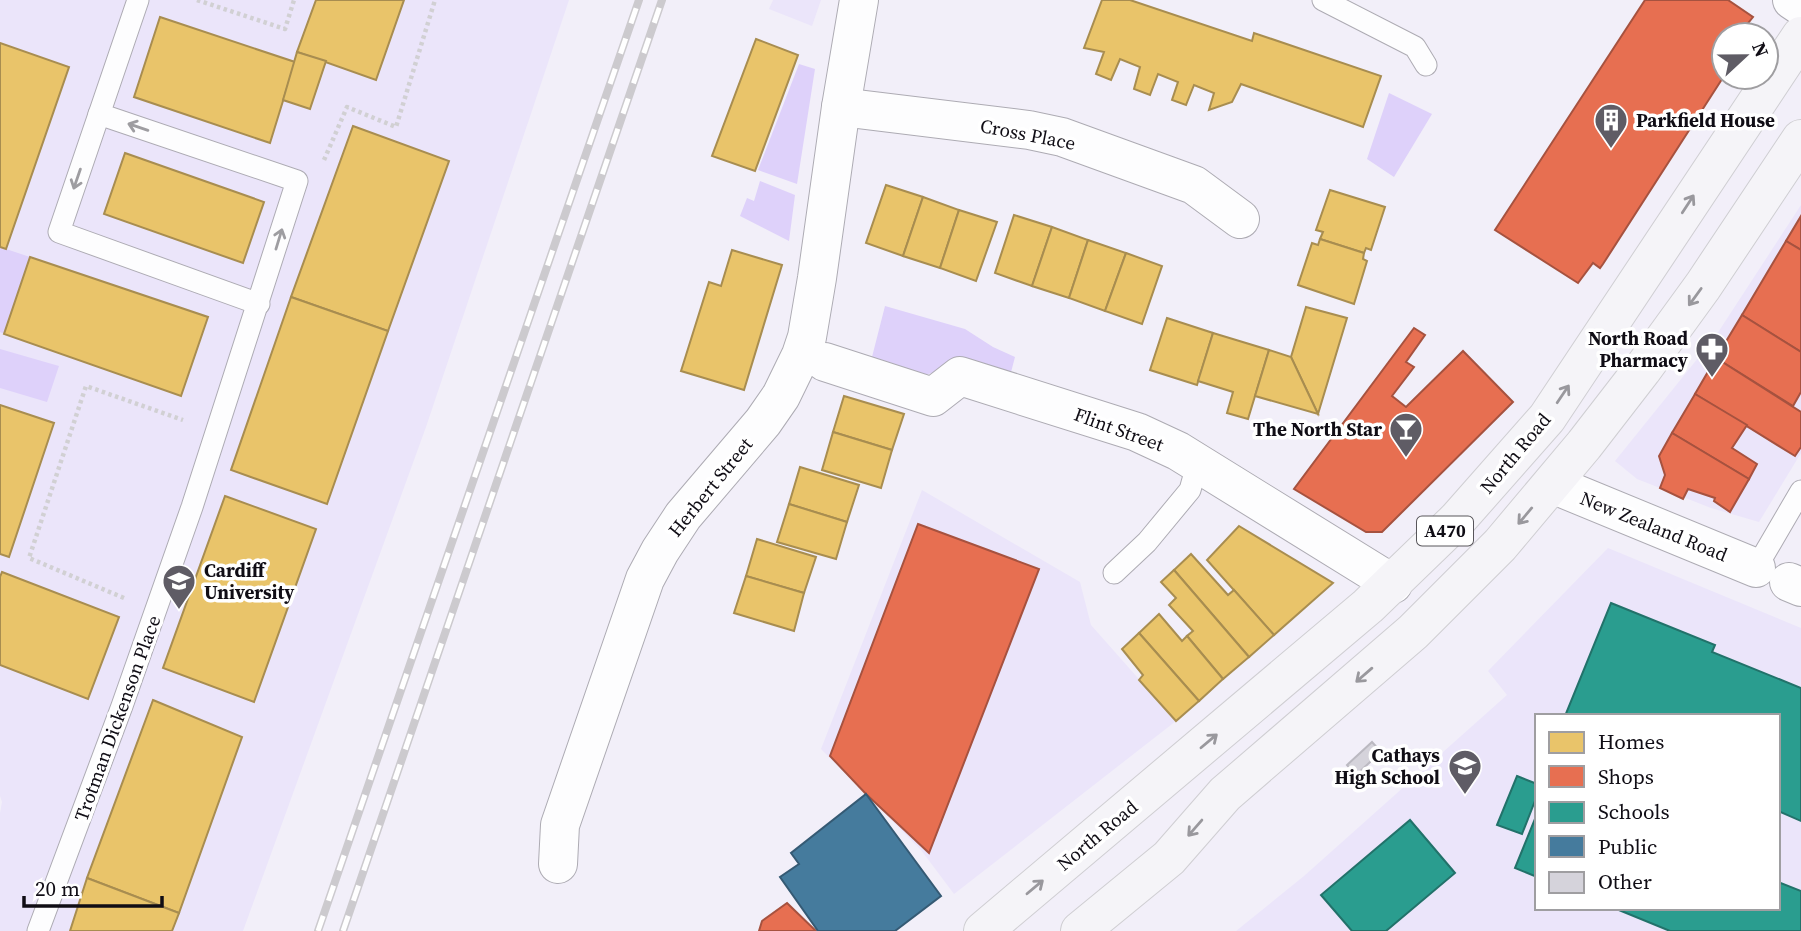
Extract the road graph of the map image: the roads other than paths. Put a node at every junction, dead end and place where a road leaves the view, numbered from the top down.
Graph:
1 (138, 0) edge
2 (859, 0) edge
3 (1323, 0) edge
4 (1792, 0) edge
5 (1801, 6) edge
6 (1801, 36) edge
7 (1426, 65) dead end
8 (841, 107) junction
9 (99, 114) junction
10 (1801, 139) edge
11 (1240, 219) dead end
12 (258, 304) junction
13 (825, 362) dead end
14 (1197, 465) junction
15 (1552, 484) junction
16 (1801, 491) edge
17 (1114, 573) dead end
18 (1782, 579) edge
19 (1393, 584) junction
20 (558, 864) dead end
21 (38, 931) edge
22 (983, 931) edge
23 (1080, 931) edge

1 - 9 lane
2 - 8 street, Herbert Street
3 - 7 lane
4 - 5 street
19 -> 6 main road, North Road / A470
8 - 11 street, Cross Place
8 - 20 street, Herbert Street
9 -> 12 lane
12 -> 9 lane, Trotman Dickenson Place
10 -> 15 main road, A470
12 - 21 lane, Trotman Dickenson Place
13 - 14 street, Flint Street
14 - 17 lane
14 - 19 street, Flint Street
15 - 18 street, New Zealand Road
15 -> 23 main road, A470
16 - 18 lane
22 -> 19 main road, North Road / A470

